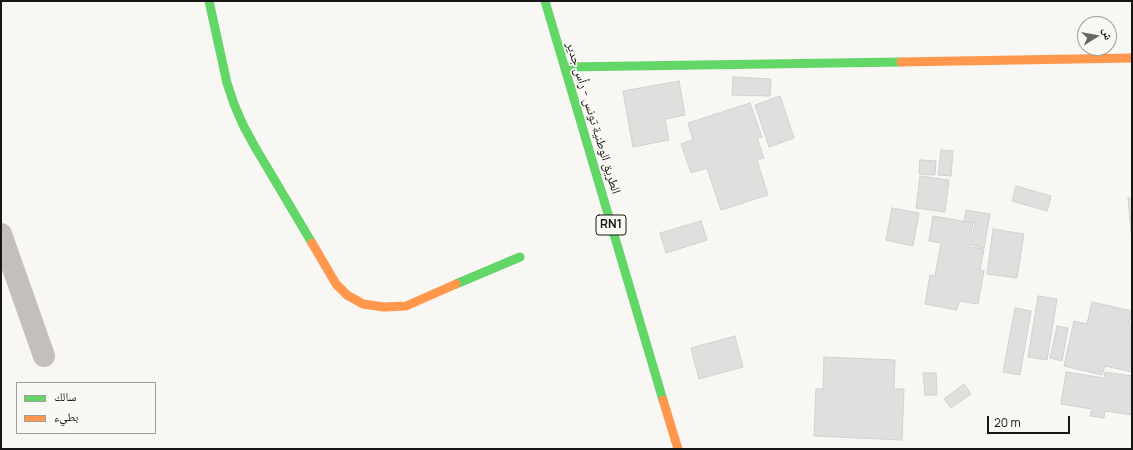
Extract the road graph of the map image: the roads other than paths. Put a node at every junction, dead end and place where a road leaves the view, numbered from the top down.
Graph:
1 (209, 1) edge
2 (545, 1) edge
3 (1132, 58) edge
4 (564, 67) junction
5 (1, 234) edge
6 (520, 257) dead end
7 (44, 356) dead end
8 (678, 449) edge

1 - 6 street
2 - 4 street, الطريق الوطنية تونس - رأس جدير / RN1
3 - 4 street
4 - 8 street, الطريق الوطنية تونس - رأس جدير / RN1
5 - 7 street

